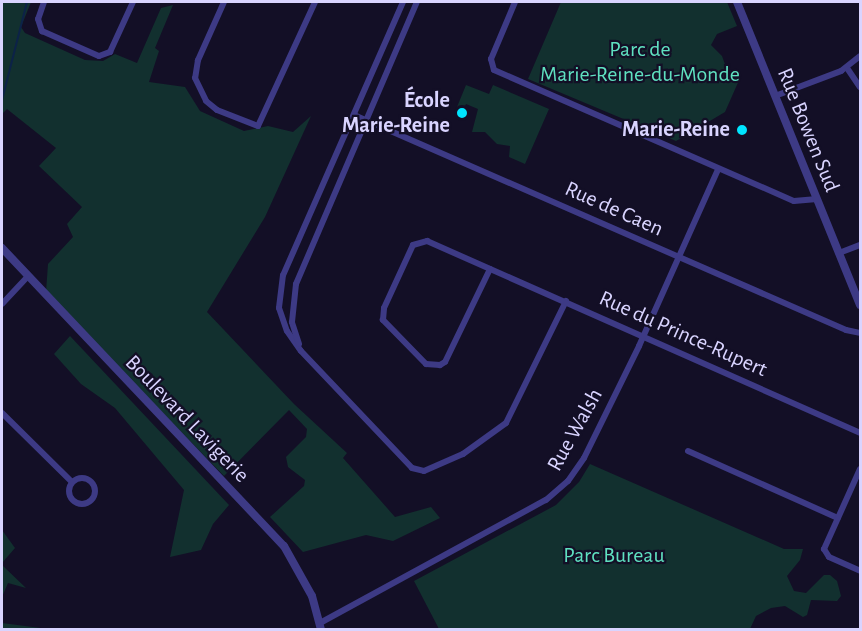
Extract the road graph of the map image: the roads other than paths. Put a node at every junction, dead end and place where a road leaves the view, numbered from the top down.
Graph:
1 (44, 2) edge
2 (133, 2) edge
3 (224, 2) edge
4 (315, 2) edge
5 (403, 2) edge
6 (417, 2) edge
7 (515, 2) edge
8 (737, 2) edge
9 (861, 56) edge
10 (847, 68) junction
11 (861, 87) edge
12 (775, 96) junction
13 (354, 115) junction
14 (366, 120) junction
15 (718, 169) junction
16 (817, 199) junction
17 (861, 244) edge
18 (2, 248) edge
19 (839, 253) junction
20 (679, 258) junction
21 (490, 269) junction
22 (27, 277) junction
23 (566, 301) junction
24 (2, 304) edge
25 (861, 305) edge
26 (861, 333) edge
27 (644, 335) junction
28 (301, 351) junction
29 (2, 413) edge
30 (861, 433) edge
31 (688, 452) dead end
32 (861, 469) edge
33 (72, 482) junction
34 (838, 518) junction
35 (861, 571) edge
36 (320, 626) edge

1 - 2 street
3 - 4 street
5 - 13 street
6 - 14 street
7 - 15 street
8 - 12 street, Rue Bowen Sud
9 - 10 street
10 - 11 street
10 - 12 street
12 - 16 street, Rue Bowen Sud
13 - 14 street, Rue de Caen
13 - 28 street
14 - 20 street, Rue de Caen
14 - 28 street
15 - 16 street
15 - 20 street, Rue Walsh
16 - 19 street, Rue Bowen Sud
17 - 19 street
18 - 22 street, Boulevard Lavigerie
19 - 25 street, Rue Bowen Sud
20 - 26 street, Rue de Caen
20 - 27 street, Rue Walsh
21 - 21 street, Rue du Prince-Rupert
21 - 23 street, Rue du Prince-Rupert
22 - 24 street
22 - 36 street, Boulevard Lavigerie
23 - 27 street, Rue du Prince-Rupert
23 - 28 street
27 - 30 street, Rue du Prince-Rupert
27 - 36 street, Rue Walsh
29 - 33 street
31 - 34 street
32 - 34 street
33 - 33 street
34 - 35 street

